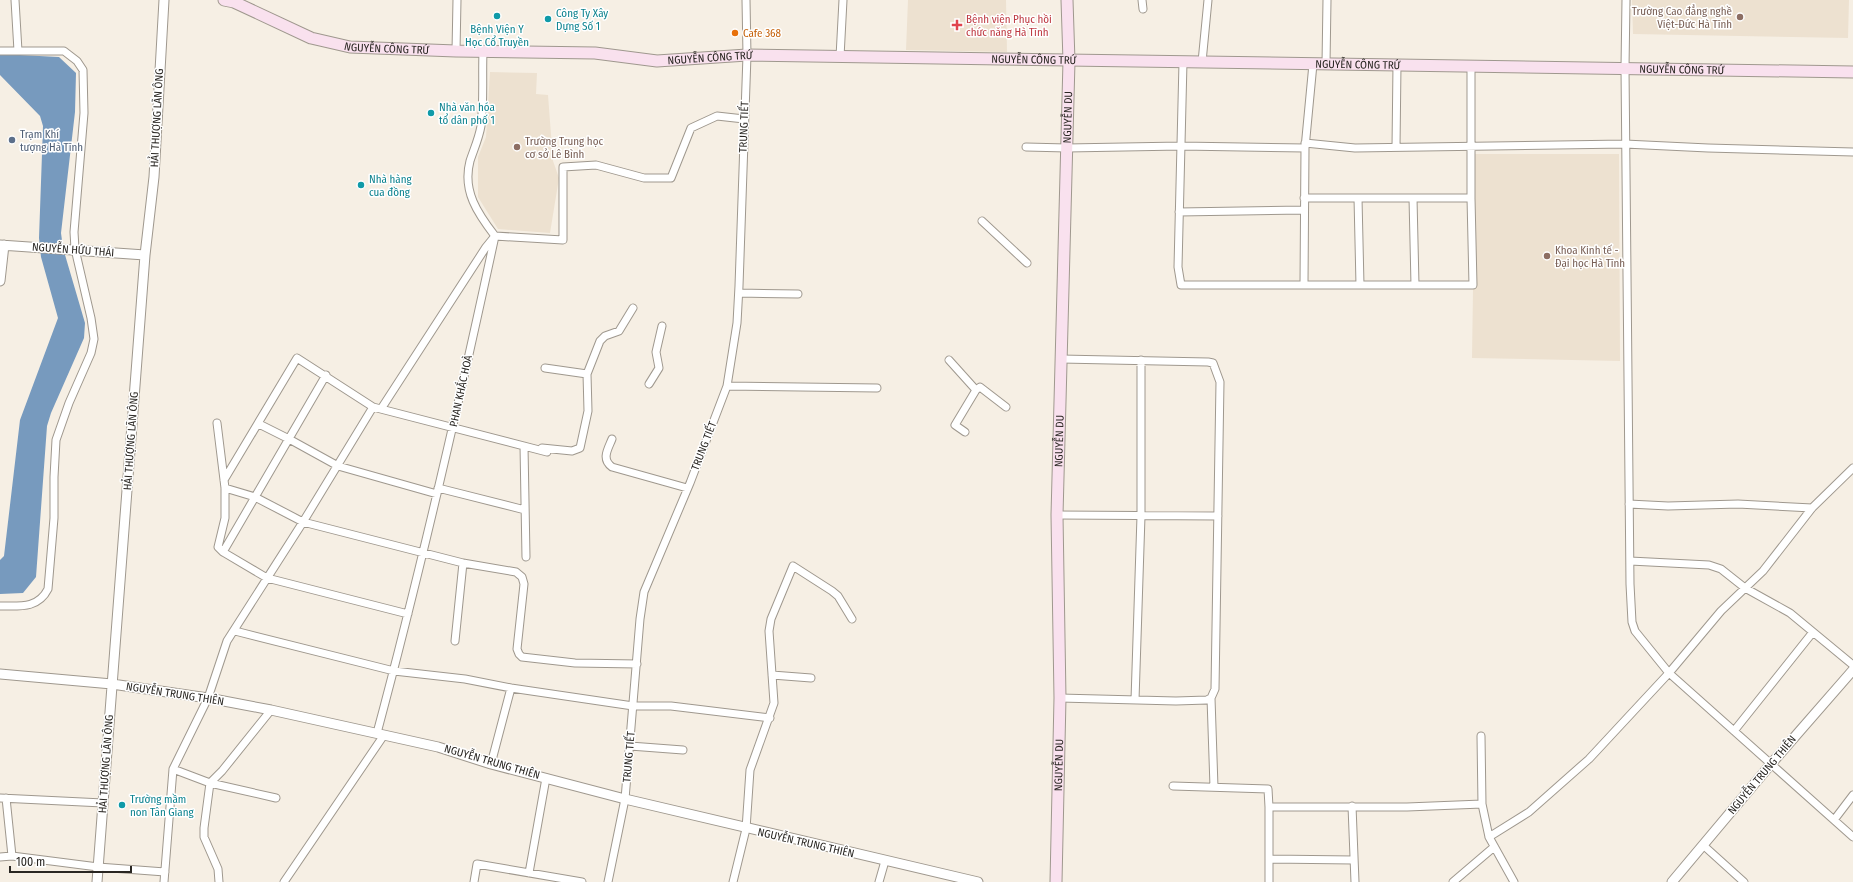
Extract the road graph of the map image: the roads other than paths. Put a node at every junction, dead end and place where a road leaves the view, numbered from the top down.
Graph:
1 (15, 0) edge
2 (164, 0) edge
3 (224, 0) edge
4 (457, 0) edge
5 (746, 0) edge
6 (843, 0) edge
7 (1067, 0) edge
8 (1142, 0) edge
9 (1208, 0) edge
10 (1327, 0) edge
11 (1626, 0) edge
12 (1142, 9) dead end
13 (0, 51) edge
14 (18, 51) junction
15 (456, 51) junction
16 (483, 52) junction
17 (748, 55) junction
18 (840, 57) junction
19 (1069, 61) junction
20 (1183, 62) junction
21 (1202, 62) junction
22 (1313, 64) junction
23 (1326, 64) junction
24 (1397, 65) junction
25 (1471, 66) junction
26 (1625, 68) junction
27 (1853, 72) edge
28 (744, 119) junction
29 (1625, 144) junction
30 (1305, 145) junction
31 (1181, 146) junction
32 (1026, 147) dead end
33 (1396, 147) junction
34 (1471, 147) junction
35 (1067, 148) junction
36 (1853, 152) edge
37 (1304, 198) junction
38 (1358, 198) junction
39 (1413, 198) junction
40 (1470, 198) junction
41 (1303, 210) junction
42 (1179, 212) junction
43 (982, 221) dead end
44 (495, 236) junction
45 (2, 245) edge
46 (72, 249) junction
47 (145, 255) junction
48 (1027, 263) dead end
49 (0, 281) edge
50 (1304, 284) junction
51 (1360, 285) junction
52 (1415, 285) junction
53 (739, 293) junction
54 (798, 294) dead end
55 (633, 308) dead end
56 (662, 326) dead end
57 (1061, 359) junction
58 (950, 360) dead end
59 (1141, 360) junction
60 (545, 368) dead end
61 (587, 374) junction
62 (326, 375) junction
63 (649, 384) dead end
64 (727, 386) junction
65 (877, 388) dead end
66 (976, 390) junction
67 (373, 407) junction
68 (1006, 407) dead end
69 (382, 410) junction
70 (217, 423) dead end
71 (259, 424) junction
72 (453, 428) junction
73 (965, 432) dead end
74 (289, 438) junction
75 (612, 439) dead end
76 (524, 446) junction
77 (547, 452) dead end
78 (338, 466) junction
79 (1853, 468) edge
80 (224, 480) junction
81 (224, 488) junction
82 (686, 488) junction
83 (438, 491) junction
84 (255, 497) junction
85 (1629, 504) junction
86 (1812, 508) junction
87 (525, 510) junction
88 (1057, 515) junction
89 (1140, 516) junction
90 (1218, 516) junction
91 (303, 522) junction
92 (223, 552) junction
93 (422, 553) junction
94 (526, 556) dead end
95 (1630, 561) junction
96 (463, 563) junction
97 (267, 578) junction
98 (1745, 588) junction
99 (0, 606) edge
100 (408, 614) junction
101 (852, 619) dead end
102 (235, 631) junction
103 (1813, 632) junction
104 (455, 641) dead end
105 (637, 664) junction
106 (1853, 666) edge
107 (1853, 670) edge
108 (394, 671) junction
109 (1669, 673) junction
110 (0, 674) edge
111 (772, 675) junction
112 (811, 678) dead end
113 (112, 684) junction
114 (511, 688) junction
115 (208, 698) junction
116 (1060, 698) junction
117 (1211, 698) junction
118 (1135, 700) junction
119 (633, 706) junction
120 (271, 710) junction
121 (770, 718) junction
122 (1734, 731) junction
123 (380, 734) junction
124 (1481, 736) dead end
125 (630, 746) junction
126 (683, 750) dead end
127 (492, 764) junction
128 (1771, 764) junction
129 (173, 769) junction
130 (546, 778) junction
131 (210, 783) junction
132 (1173, 786) dead end
133 (1214, 787) junction
134 (1853, 795) edge
135 (3, 798) edge
136 (276, 798) dead end
137 (625, 799) junction
138 (103, 803) junction
139 (1482, 804) junction
140 (1352, 806) junction
141 (1269, 807) junction
142 (1834, 820) junction
143 (746, 829) junction
144 (1489, 837) junction
145 (1853, 837) edge
146 (1703, 845) junction
147 (1494, 847) junction
148 (12, 856) junction
149 (0, 857) edge
150 (1269, 859) junction
151 (1353, 860) junction
152 (885, 861) junction
153 (98, 867) junction
154 (165, 872) junction
155 (529, 873) junction
156 (97, 882) edge
157 (164, 882) edge
158 (219, 882) edge
159 (284, 882) edge
160 (474, 882) edge
161 (582, 882) edge
162 (608, 882) edge
163 (733, 882) edge
164 (880, 882) edge
165 (978, 882) edge
166 (1056, 882) edge
167 (1269, 882) edge
168 (1354, 882) edge
169 (1453, 882) edge
170 (1514, 882) edge
171 (1672, 882) edge
172 (1744, 882) edge

1 - 14 street
2 - 47 street, HẢI THƯỢNG LÃN ÔNG
3 - 15 main road, NGUYỄN CÔNG TRỨ
4 - 15 street
5 - 17 street, TRUNG TIẾT
6 - 18 street
7 - 19 main road, NGUYỄN DU
8 - 12 street
9 - 21 street
10 - 23 street
11 - 26 street
13 - 14 street
14 - 46 street
15 - 16 main road, NGUYỄN CÔNG TRỨ
16 - 17 main road, NGUYỄN CÔNG TRỨ
16 - 44 street
17 - 18 main road, NGUYỄN CÔNG TRỨ
17 - 28 street, TRUNG TIẾT
18 - 19 main road, NGUYỄN CÔNG TRỨ
19 - 20 main road, NGUYỄN CÔNG TRỨ
19 - 35 main road, NGUYỄN DU
20 - 21 main road, NGUYỄN CÔNG TRỨ
20 - 31 street
21 - 22 main road, NGUYỄN CÔNG TRỨ
22 - 23 main road, NGUYỄN CÔNG TRỨ
22 - 30 street
23 - 24 main road, NGUYỄN CÔNG TRỨ
24 - 25 main road, NGUYỄN CÔNG TRỨ
24 - 33 street
25 - 26 main road, NGUYỄN CÔNG TRỨ
25 - 34 street
26 - 27 main road, NGUYỄN CÔNG TRỨ
26 - 29 street
28 - 44 street
28 - 53 street, TRUNG TIẾT
29 - 34 street
29 - 36 street
29 - 85 street
30 - 31 street
30 - 33 street
30 - 37 street
31 - 35 street
31 - 42 street
32 - 35 street
33 - 34 street
34 - 40 street
35 - 57 main road, NGUYỄN DU
37 - 38 street
37 - 41 street
38 - 39 street
38 - 51 street
39 - 40 street
39 - 52 street
40 - 52 street
41 - 42 street
41 - 50 street
42 - 50 street
43 - 48 street
44 - 69 street
44 - 72 street, PHAN KHẮC HOÀ
45 - 46 street, NGUYỄN HỨU THÁI
45 - 49 street
46 - 47 street, NGUYỄN HỨU THÁI
46 - 99 street
47 - 113 street, HẢI THƯỢNG LÃN ÔNG
50 - 51 street
51 - 52 street
53 - 54 street
53 - 64 street, TRUNG TIẾT
55 - 61 street
56 - 63 street
57 - 59 street
57 - 88 main road, NGUYỄN DU
58 - 66 street
59 - 89 street
59 - 90 street
60 - 61 street
61 - 76 street
62 - 67 street
62 - 71 street
62 - 74 street
64 - 65 street
64 - 82 street, TRUNG TIẾT
66 - 68 street
66 - 73 street
67 - 69 street
67 - 78 street
69 - 72 street
70 - 80 street
71 - 74 street
71 - 80 street
72 - 76 street
72 - 83 street, PHAN KHẮC HOÀ
74 - 78 street
74 - 84 street
75 - 82 street
76 - 77 street
76 - 87 street
78 - 83 street
78 - 91 street
79 - 86 street
80 - 81 street
81 - 84 street
81 - 92 street
82 - 105 street, TRUNG TIẾT
83 - 87 street
83 - 93 street, PHAN KHẮC HOÀ
84 - 91 street
84 - 92 street
85 - 86 street
85 - 95 street
86 - 98 street
87 - 94 street
88 - 89 street
88 - 116 main road, NGUYỄN DU
89 - 90 street
89 - 118 street
90 - 117 street
91 - 93 street
91 - 97 street
92 - 97 street
93 - 96 street
93 - 100 street, PHAN KHẮC HOÀ
95 - 98 street
95 - 109 street
96 - 104 street
96 - 105 street
97 - 100 street
97 - 102 street
98 - 103 street
98 - 109 street
100 - 108 street, PHAN KHẮC HOÀ
101 - 111 street
102 - 108 street
102 - 115 street
103 - 106 street
103 - 122 street
105 - 119 street, TRUNG TIẾT
107 - 128 street, NGUYỄN TRUNG THIÊN
108 - 114 street
108 - 123 street, PHAN KHẮC HOÀ
109 - 122 street
109 - 144 street
110 - 113 street, NGUYỄN TRUNG THIÊN
111 - 112 street
111 - 121 street
113 - 115 street, NGUYỄN TRUNG THIÊN
113 - 138 street, HẢI THƯỢNG LÃN ÔNG
114 - 119 street
114 - 127 street
115 - 120 street, NGUYỄN TRUNG THIÊN
115 - 129 street
116 - 118 street
116 - 166 main road, NGUYỄN DU
117 - 118 street
117 - 133 street
119 - 121 street
119 - 125 street, TRUNG TIẾT
120 - 123 street, NGUYỄN TRUNG THIÊN
120 - 131 street
121 - 143 street
122 - 128 street
123 - 127 street, NGUYỄN TRUNG THIÊN
123 - 159 street, PHAN KHẮC HOÀ
124 - 139 street
125 - 126 street
125 - 137 street, TRUNG TIẾT
127 - 130 street, NGUYỄN TRUNG THIÊN
128 - 142 street
128 - 146 street, NGUYỄN TRUNG THIÊN
129 - 131 street
129 - 154 street
130 - 137 street, NGUYỄN TRUNG THIÊN
130 - 155 street
131 - 136 street
131 - 158 street
132 - 133 street
133 - 141 street
134 - 142 street
135 - 138 street
135 - 148 street
137 - 143 street, NGUYỄN TRUNG THIÊN
137 - 162 street, TRUNG TIẾT
138 - 153 street, HẢI THƯỢNG LÃN ÔNG
139 - 140 street
139 - 144 street
140 - 141 street
140 - 151 street
141 - 150 street
142 - 145 street
143 - 152 street, NGUYỄN TRUNG THIÊN
143 - 163 street
144 - 147 street
146 - 171 street, NGUYỄN TRUNG THIÊN
146 - 172 street
147 - 169 street
147 - 170 street
148 - 149 street
148 - 153 street
150 - 151 street
150 - 167 street
151 - 168 street
152 - 164 street
152 - 165 street, NGUYỄN TRUNG THIÊN
153 - 154 street
153 - 156 street, HẢI THƯỢNG LÃN ÔNG
154 - 157 street
155 - 160 street
155 - 161 street

